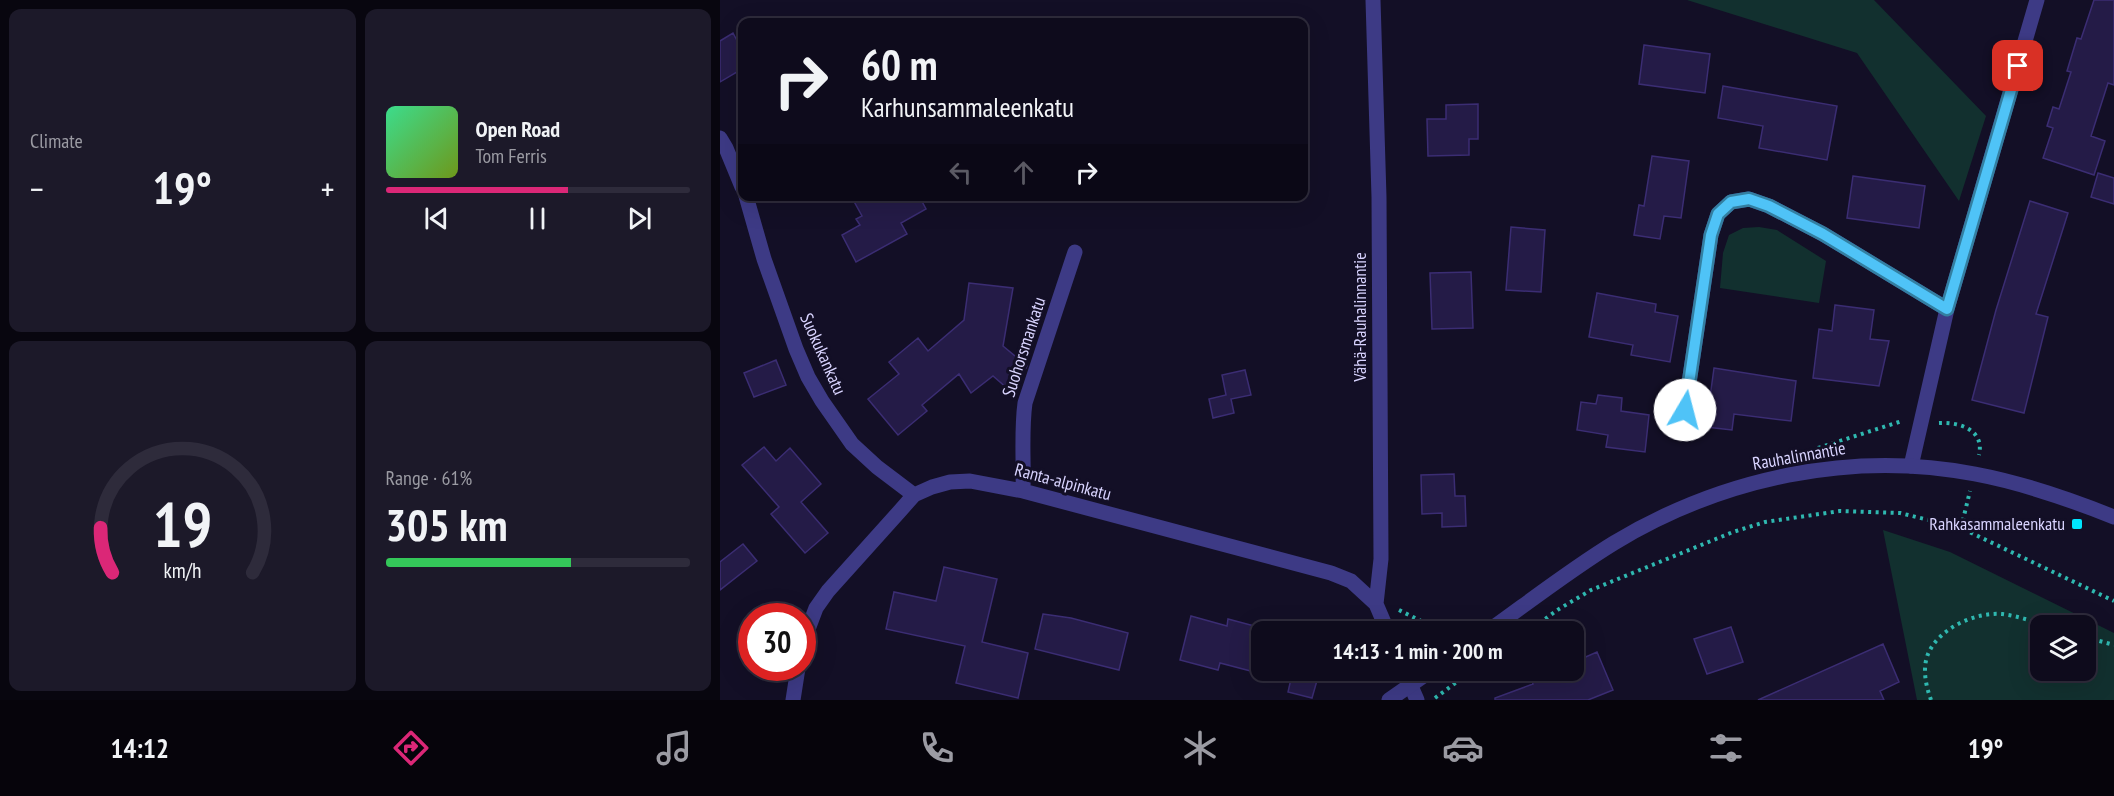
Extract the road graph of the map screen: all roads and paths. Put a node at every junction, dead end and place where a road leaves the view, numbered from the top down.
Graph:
1 (1373, 0) edge
2 (2037, 0) edge
3 (720, 138) edge
4 (738, 178) edge
5 (747, 201) edge
6 (1075, 252) dead end
7 (1947, 309) junction
8 (1685, 410) dead end
9 (1925, 414) junction
10 (1817, 449) dead end
11 (1911, 466) junction
12 (1023, 491) junction
13 (914, 495) junction
14 (2114, 517) edge
15 (2114, 601) edge
16 (1376, 604) junction
17 (816, 608) edge
18 (1383, 621) edge
19 (1421, 621) edge
20 (1503, 621) edge
21 (1542, 621) edge
22 (2030, 622) edge
23 (2096, 640) edge
24 (2114, 645) edge
25 (796, 681) edge
26 (1408, 681) edge
27 (1417, 681) edge
28 (1458, 681) edge
29 (1410, 686) junction
30 (793, 700) edge
31 (1389, 700) edge
32 (1417, 700) edge
33 (1432, 700) edge
34 (1931, 700) edge

1 - 16 street, Vähä-Rauhalinnantie
2 - 7 street
3 - 4 street
5 - 13 street, Suokukankatu
6 - 12 street, Suohorsmankatu
7 - 8 street
7 - 9 street
9 - 10 path
9 - 11 street
11 - 14 street, Rauhalinnantie
11 - 20 street, Rauhalinnantie
12 - 13 street, Ranta-alpinkatu
12 - 16 street, Ranta-alpinkatu
13 - 17 street, Ranta-alpinkatu
15 - 21 path
16 - 18 street, Vähä-Rauhalinnantie
16 - 19 path
22 - 34 path
23 - 24 path
25 - 30 street
26 - 29 street
27 - 29 street
28 - 33 path
29 - 31 street
29 - 32 street

